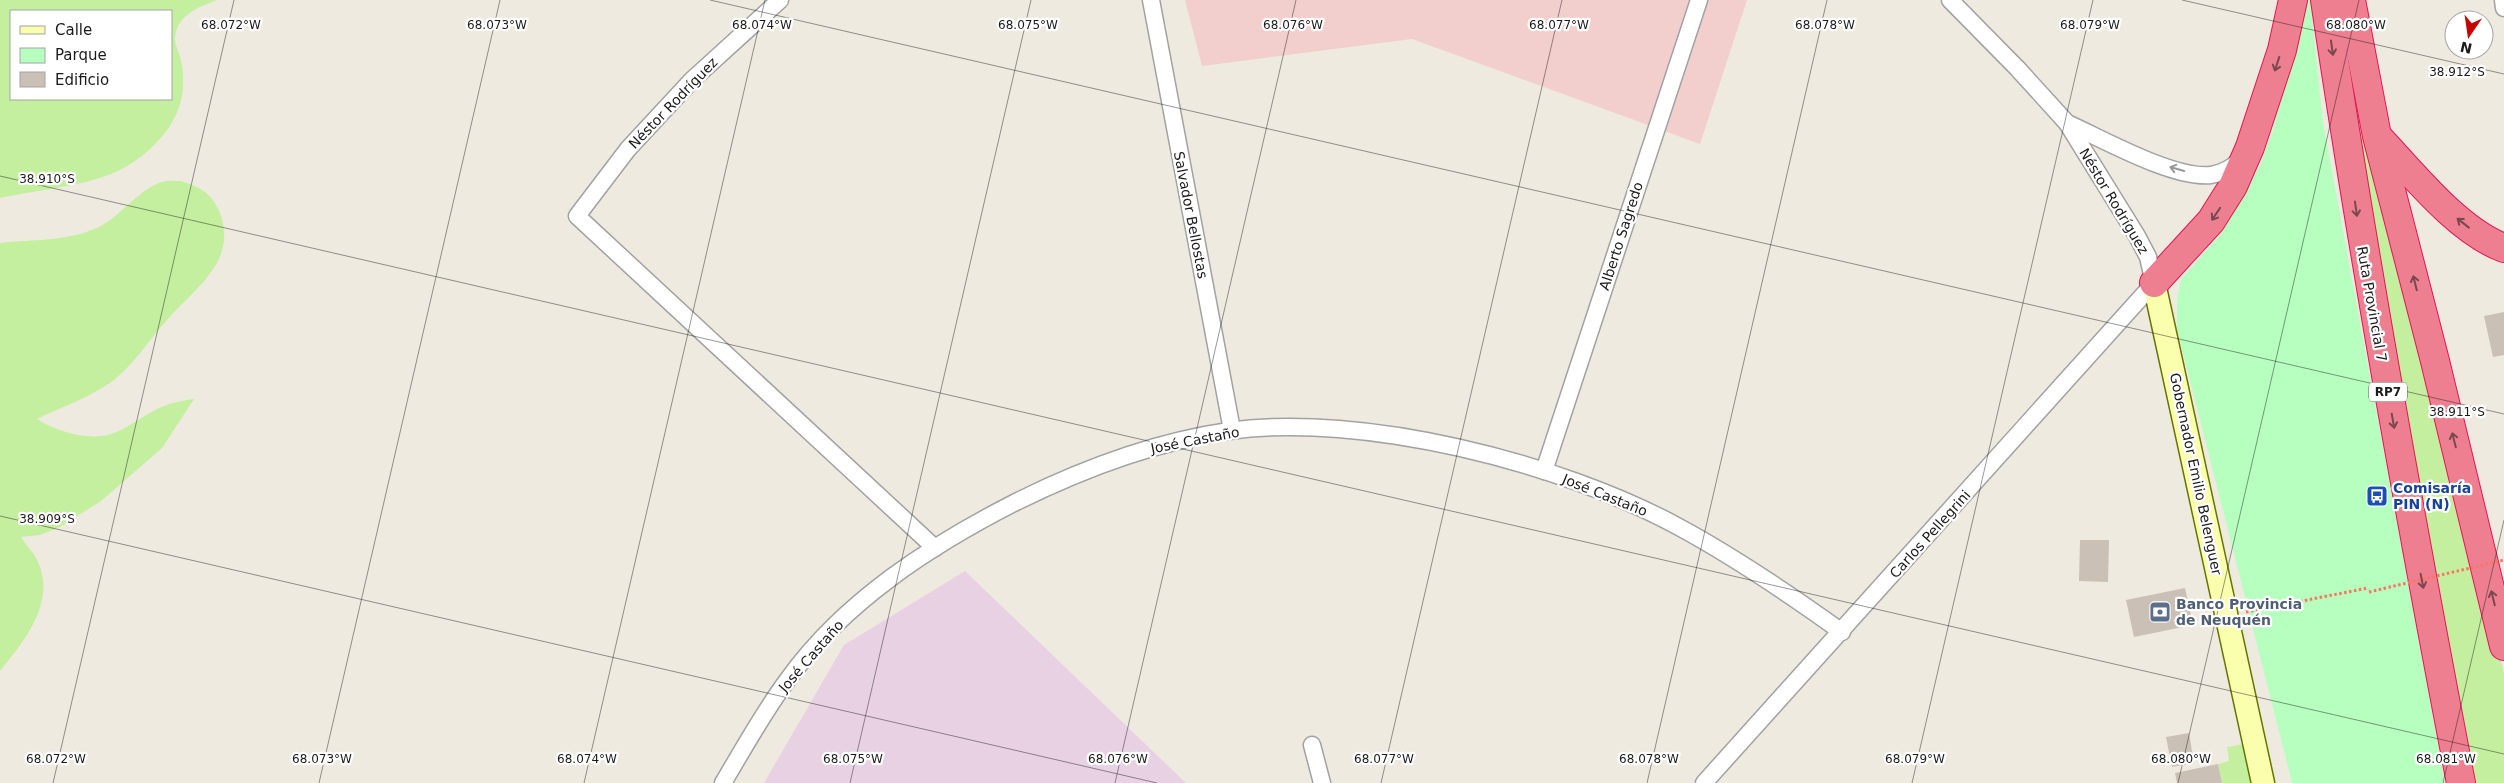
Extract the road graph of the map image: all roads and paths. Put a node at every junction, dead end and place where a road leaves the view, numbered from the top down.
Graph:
1 (780, 0) edge
2 (1151, 0) edge
3 (1699, 0) edge
4 (1950, 0) edge
5 (2293, 0) edge
6 (2325, 0) edge
7 (2351, 0) edge
8 (2503, 0) edge
9 (2504, 8) edge
10 (2067, 123) junction
11 (2377, 136) junction
12 (2250, 148) junction
13 (2504, 248) edge
14 (2154, 283) junction
15 (1232, 430) junction
16 (1544, 471) junction
17 (935, 548) junction
18 (2504, 560) edge
19 (2226, 616) junction
20 (1842, 632) junction
21 (2504, 646) edge
22 (1312, 745) dead end
23 (723, 783) edge
24 (1322, 783) edge
25 (1704, 783) edge
26 (2263, 783) edge
27 (2461, 783) edge

1 - 17 street, Néstor Rodríguez
2 - 15 street, Salvador Bellostas
3 - 16 street, Alberto Sagredo
4 - 10 street, Néstor Rodríguez
5 -> 12 highway
6 -> 27 highway, Ruta Provincial 7 / RP7
7 - 11 highway
8 - 9 street
12 -> 10 street, Néstor Rodríguez
10 - 14 street, Néstor Rodríguez
13 -> 11 highway
21 -> 11 highway
12 -> 14 highway
14 - 19 street, Gobernador Emilio Belenguer
14 - 20 street, Carlos Pellegrini
15 - 16 street, José Castaño
15 - 17 street, José Castaño
16 - 20 street, José Castaño
17 - 23 street, José Castaño
18 - 19 path, bridge
19 - 26 street, Gobernador Emilio Belenguer
20 - 25 street, Carlos Pellegrini
22 - 24 street

